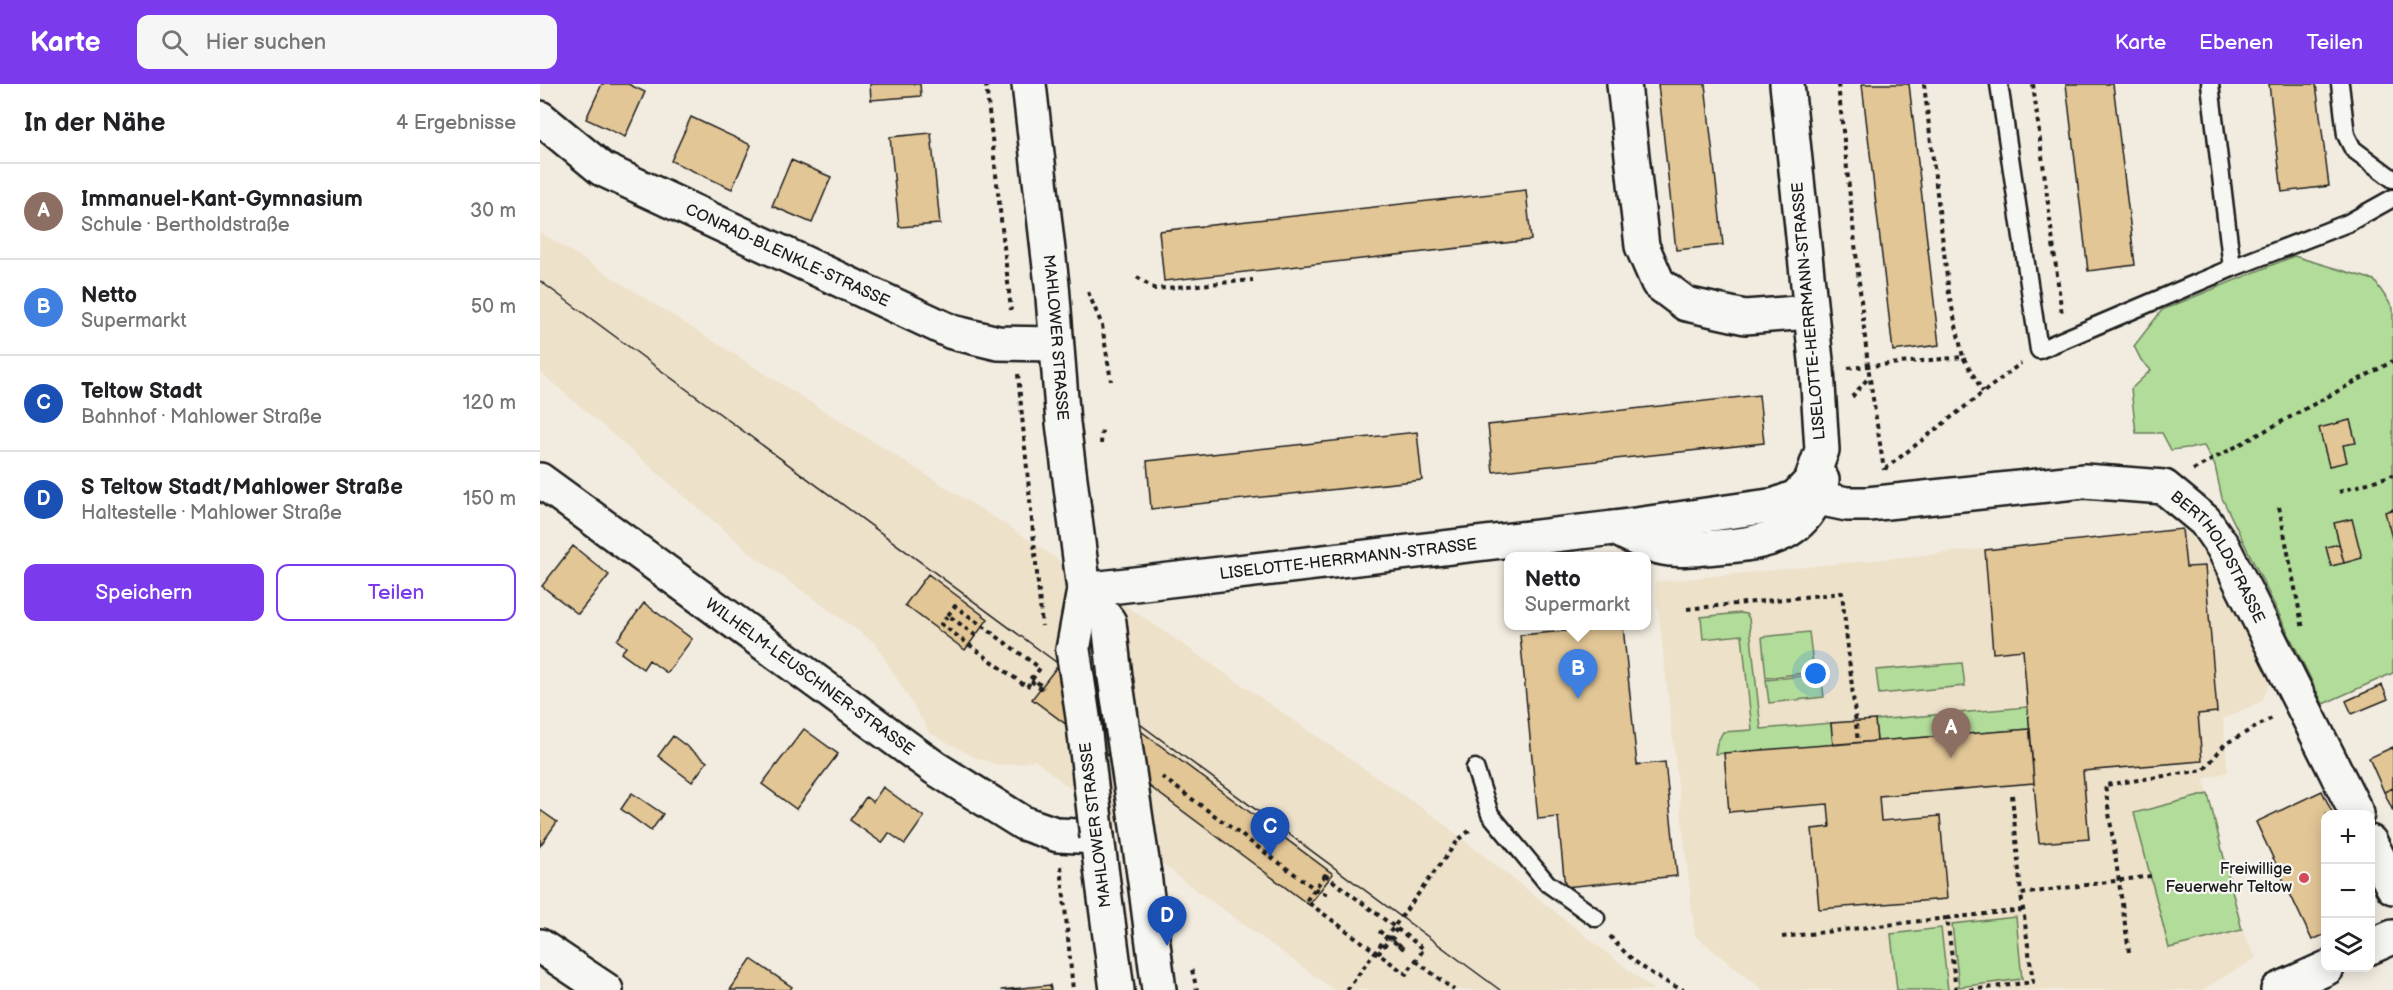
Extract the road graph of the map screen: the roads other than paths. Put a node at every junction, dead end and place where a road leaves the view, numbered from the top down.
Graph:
1 (1029, 84) edge
2 (1624, 84) edge
3 (1787, 84) edge
4 (1999, 84) edge
5 (2210, 84) edge
6 (2340, 84) edge
7 (540, 118) edge
8 (2393, 179) edge
9 (2393, 198) edge
10 (2232, 268) junction
11 (1810, 312) junction
12 (1056, 345) junction
13 (1822, 450) junction
14 (540, 480) edge
15 (1818, 498) junction
16 (1614, 528) junction
17 (1084, 590) junction
18 (1475, 768) dead end
19 (2355, 810) edge
20 (1097, 837) junction
21 (2375, 852) edge
22 (2393, 887) edge
23 (1596, 918) road end
24 (2393, 937) edge
25 (2375, 945) edge
26 (540, 946) edge
27 (2321, 971) edge
28 (606, 990) edge
29 (1117, 990) edge
30 (1159, 990) edge
31 (2278, 990) edge

1 - 12 street, MAHLOWER STRASSE
2 - 11 street
3 - 11 street, LISELOTTE-HERRMANN-STRASSE
4 - 10 lane
5 - 10 lane
6 - 8 lane
7 - 12 street, CONRAD-BLENKLE-STRASSE
9 - 10 lane
11 - 13 street, LISELOTTE-HERRMANN-STRASSE
12 - 17 street, MAHLOWER STRASSE
13 - 15 street
13 - 16 street, LISELOTTE-HERRMANN-STRASSE
14 - 20 street, WILHELM-LEUSCHNER-STRASSE
15 - 16 street
15 - 19 street, BERTHOLDSTRASSE
16 - 17 street, LISELOTTE-HERRMANN-STRASSE
17 - 20 street, MAHLOWER STRASSE, bridge
17 - 30 street, MAHLOWER STRASSE, bridge
18 - 23 lane
20 - 29 street, MAHLOWER STRASSE
21 - 22 street
24 - 25 street
26 - 28 street
27 - 31 street

